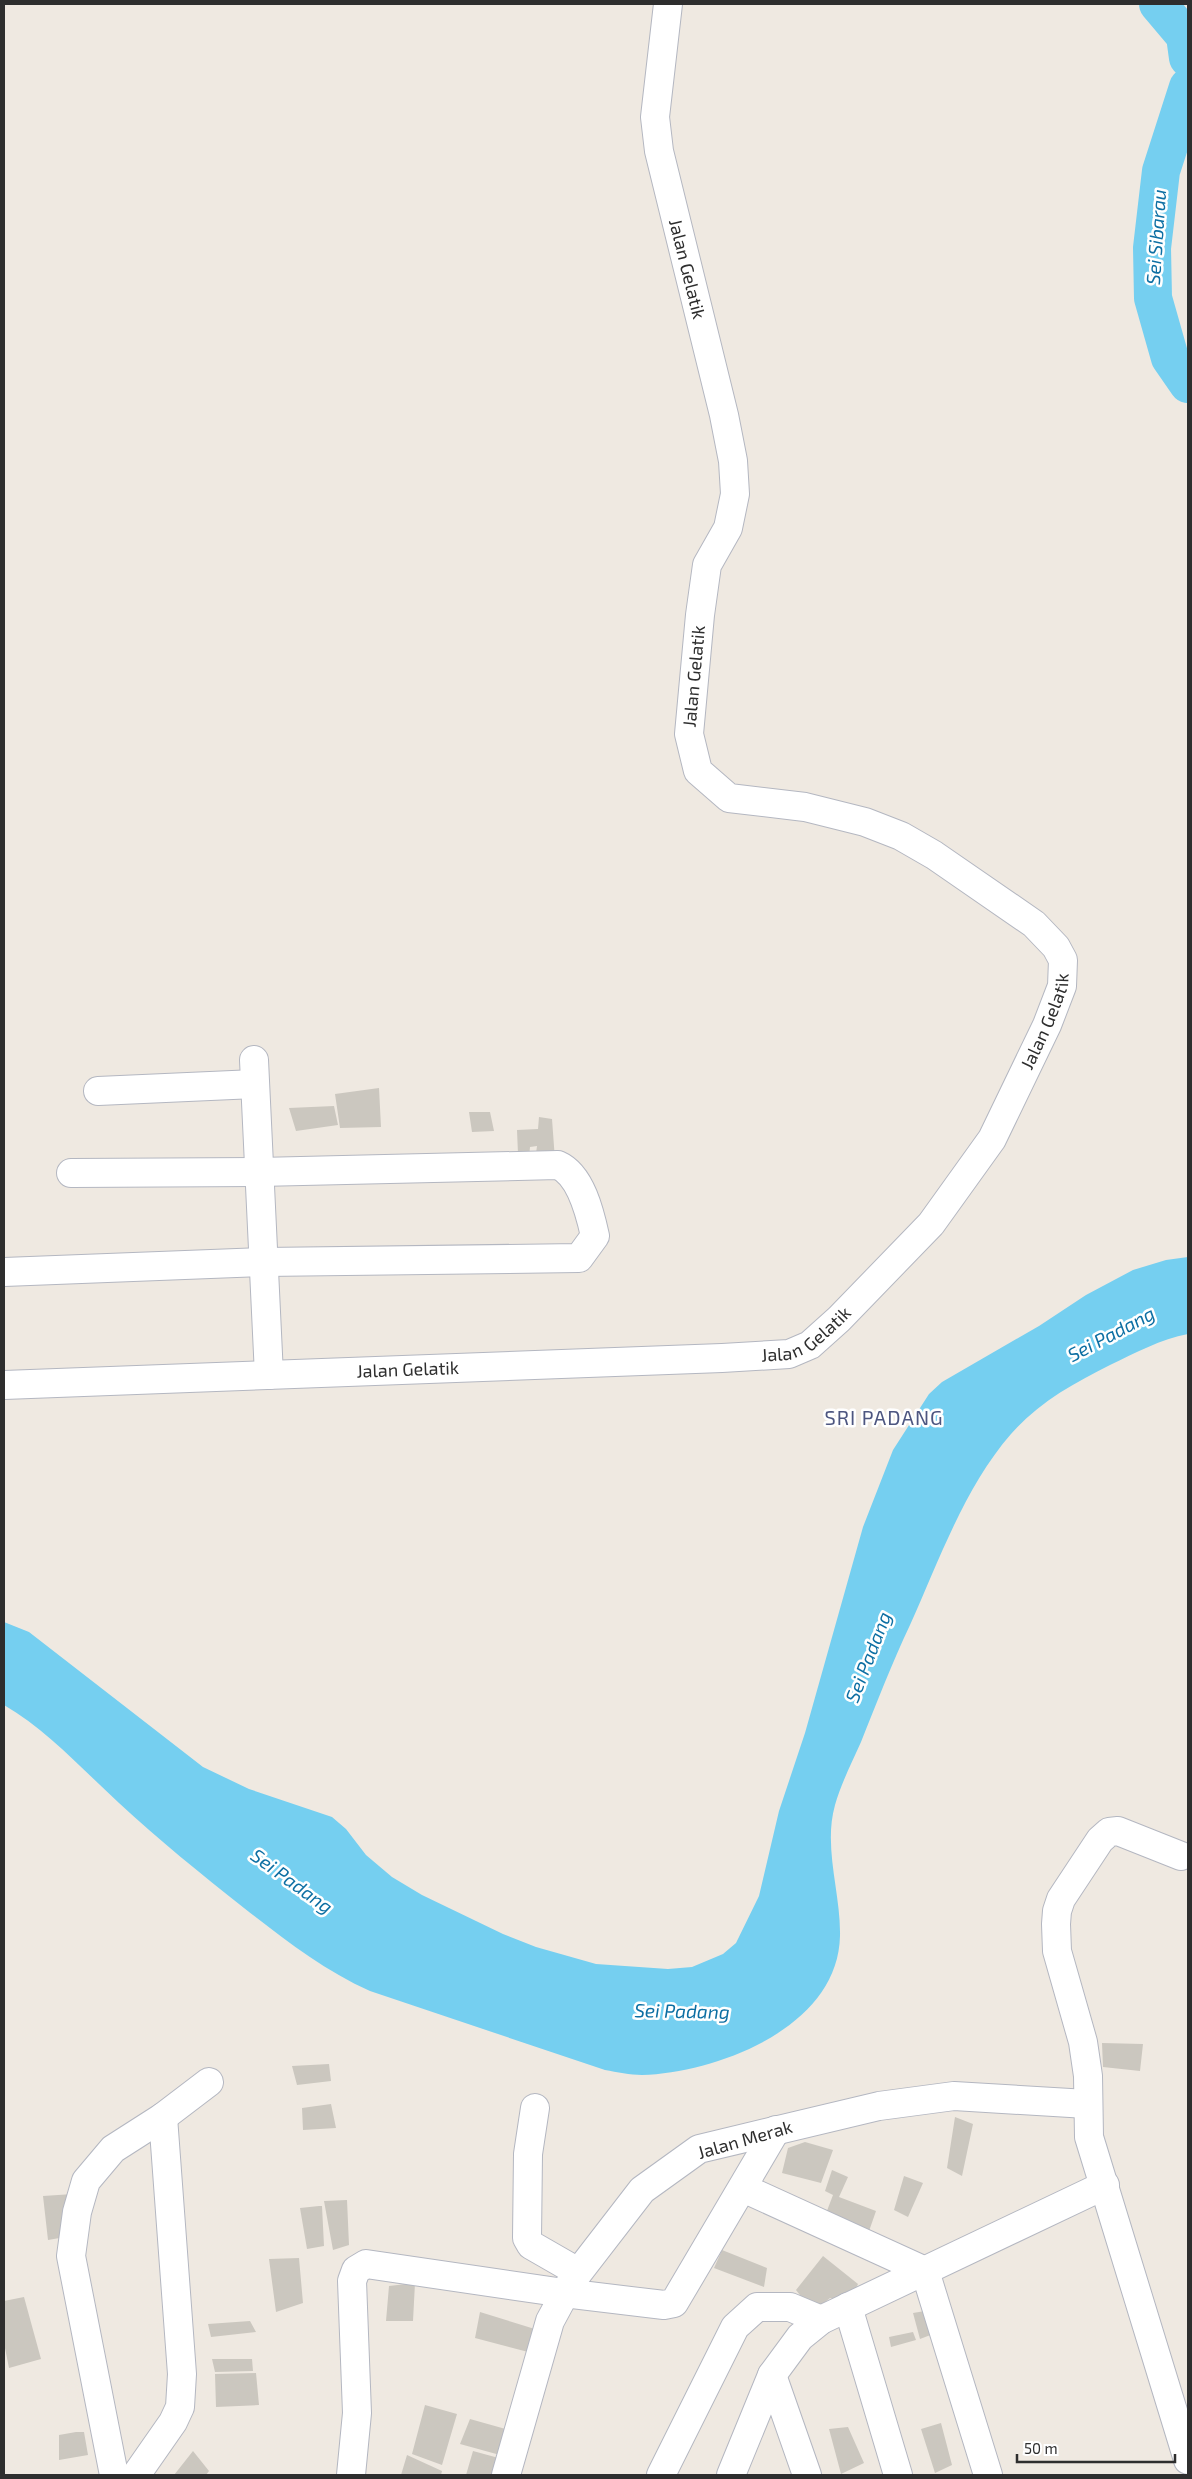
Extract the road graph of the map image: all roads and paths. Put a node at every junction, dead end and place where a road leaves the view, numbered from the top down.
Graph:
1 (668, 4) edge
2 (98, 1091) dead end
3 (259, 1172) junction
4 (71, 1173) dead end
5 (264, 1262) junction
6 (4, 1272) edge
7 (269, 1375) junction
8 (4, 1385) edge
9 (1181, 1856) dead end
10 (208, 2082) dead end
11 (1087, 2104) junction
12 (535, 2108) dead end
13 (163, 2117) junction
14 (776, 2130) junction
15 (1104, 2185) junction
16 (742, 2188) junction
17 (925, 2271) junction
18 (571, 2283) junction
19 (848, 2307) junction
20 (821, 2320) junction
21 (772, 2375) junction
22 (1188, 2460) edge
23 (114, 2475) edge
24 (136, 2475) edge
25 (351, 2475) edge
26 (506, 2475) edge
27 (661, 2475) edge
28 (731, 2475) edge
29 (807, 2475) edge
30 (898, 2475) edge
31 (988, 2475) edge

1 - 7 street, Jalan Gelatik
2 - 3 street
3 - 4 street
3 - 5 street
3 - 5 street
5 - 6 street
5 - 7 street
7 - 8 street, Jalan Gelatik
9 - 11 street
10 - 13 street
11 - 14 street, Jalan Merak
11 - 15 street
12 - 18 street
13 - 23 street
13 - 24 street
14 - 16 street
14 - 18 street, Jalan Merak
15 - 17 street
15 - 22 street
16 - 17 street
16 - 18 street
17 - 19 street
17 - 31 street
18 - 25 street
18 - 26 street, Jalan Merak
19 - 20 street
19 - 30 street
20 - 21 street
20 - 27 street
21 - 28 street
21 - 29 street

